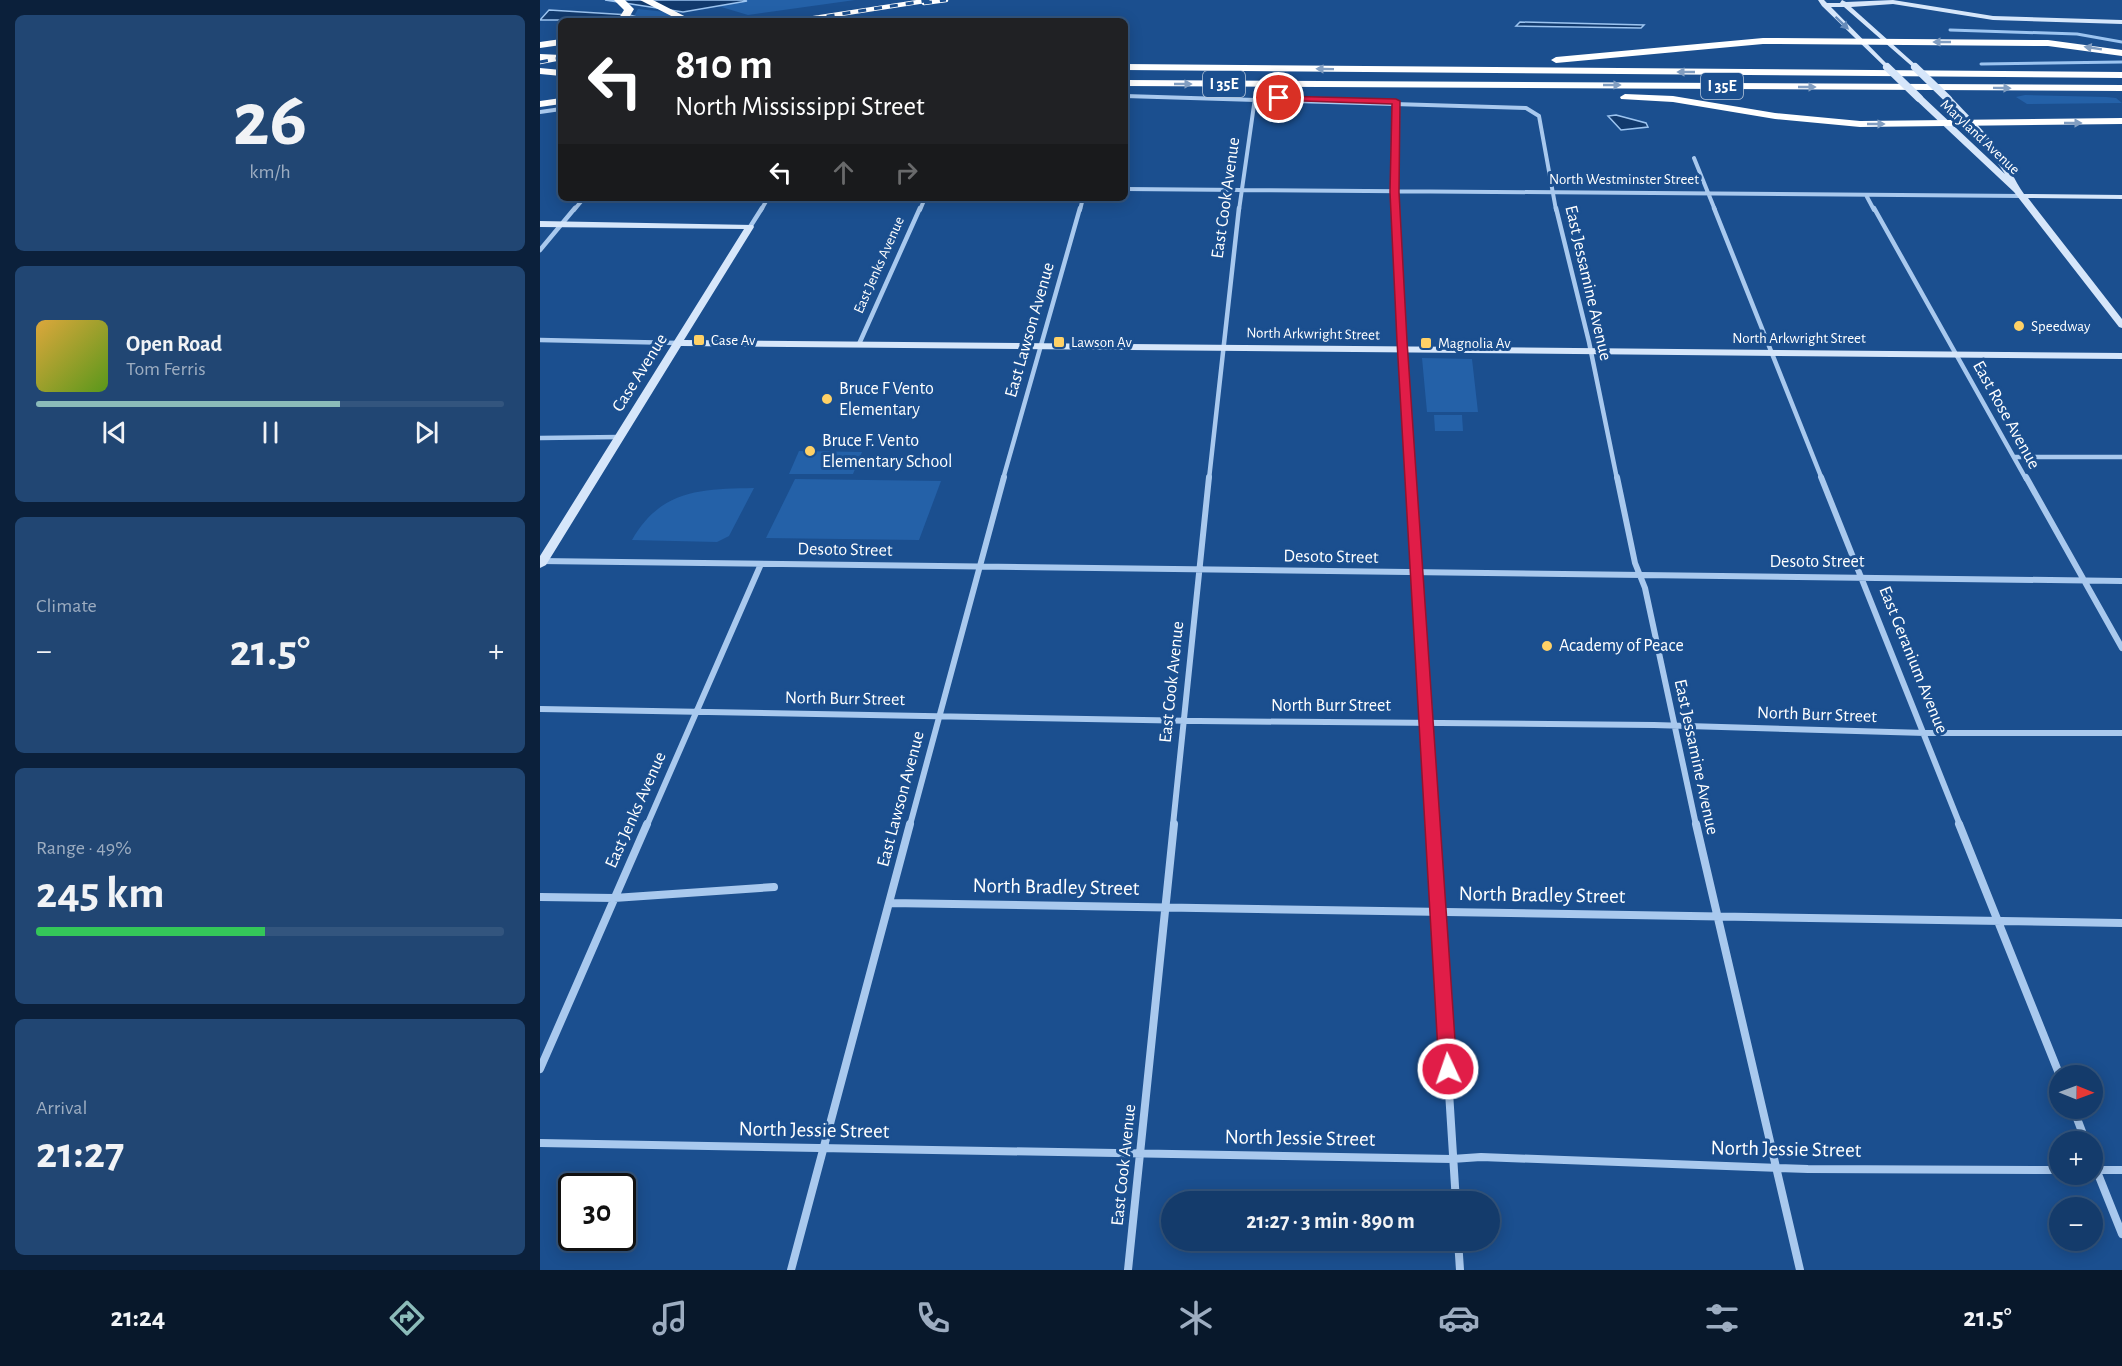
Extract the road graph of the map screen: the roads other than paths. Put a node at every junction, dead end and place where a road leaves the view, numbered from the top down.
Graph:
1 (619, 0) edge
2 (645, 0) edge
3 (1843, 2) edge
4 (1822, 3) edge
5 (624, 18) edge
6 (683, 18) edge
7 (2122, 22) edge
8 (1861, 41) junction
9 (558, 42) edge
10 (1887, 42) junction
11 (540, 45) edge
12 (2122, 52) edge
13 (540, 57) edge
14 (558, 58) edge
15 (1128, 68) edge
16 (1384, 70) junction
17 (540, 71) edge
18 (558, 73) edge
19 (2122, 75) edge
20 (1128, 83) edge
21 (1322, 84) junction
22 (2122, 88) edge
23 (1128, 96) edge
24 (1255, 98) junction
25 (558, 101) edge
26 (1396, 101) junction
27 (540, 104) edge
28 (558, 109) edge
29 (540, 112) edge
30 (1944, 122) junction
31 (1972, 122) junction
32 (2122, 122) edge
33 (1694, 158) dead end
34 (2015, 187) junction
35 (1128, 189) edge
36 (1241, 190) junction
37 (1395, 192) junction
38 (1552, 192) junction
39 (1708, 194) junction
40 (1866, 195) junction
41 (2022, 196) junction
42 (2122, 197) edge
43 (581, 201) edge
44 (766, 201) edge
45 (924, 201) edge
46 (1082, 201) edge
47 (540, 224) edge
48 (562, 224) junction
49 (750, 227) junction
50 (540, 250) edge
51 (2122, 325) edge
52 (540, 340) edge
53 (679, 343) junction
54 (859, 344) junction
55 (1041, 345) junction
56 (1223, 348) junction
57 (1404, 350) junction
58 (1589, 351) junction
59 (1773, 353) junction
60 (1957, 354) junction
61 (2122, 356) edge
62 (619, 437) junction
63 (540, 438) edge
64 (2014, 457) junction
65 (2122, 457) edge
66 (541, 562) edge
67 (761, 564) junction
68 (979, 566) junction
69 (1199, 569) junction
70 (1418, 573) junction
71 (1639, 576) junction
72 (1862, 577) junction
73 (2084, 580) junction
74 (2122, 581) edge
75 (2122, 648) edge
76 (540, 709) edge
77 (696, 711) junction
78 (939, 715) junction
79 (1182, 720) junction
80 (1426, 722) junction
81 (1674, 726) junction
82 (1925, 733) junction
83 (2122, 733) edge
84 (774, 887) dead end
85 (540, 897) edge
86 (614, 898) junction
87 (889, 903) junction
88 (1165, 907) junction
89 (1438, 912) junction
90 (1716, 915) junction
91 (2000, 921) junction
92 (2122, 923) edge
93 (2056, 1065) edge
94 (540, 1069) edge
95 (540, 1143) edge
96 (823, 1148) junction
97 (1140, 1153) junction
98 (1452, 1159) junction
99 (1776, 1168) junction
100 (2049, 1170) edge
101 (2103, 1170) edge
102 (2122, 1170) edge
103 (2101, 1185) edge
104 (1455, 1191) edge
105 (2122, 1234) edge
106 (1459, 1251) edge
107 (791, 1270) edge
108 (1128, 1270) edge
109 (1460, 1270) edge
110 (1800, 1270) edge

1 - 5 highway
2 - 6 highway
3 - 4 street
3 - 7 street
3 - 10 street, Maryland Avenue
4 -> 8 street, Maryland Avenue
8 - 10 highway
8 - 16 highway
8 - 30 street, Maryland Avenue, bridge
9 - 11 highway
12 -> 10 highway
10 - 31 street, Maryland Avenue, bridge
13 - 14 highway
16 -> 15 highway, I 35E
19 -> 16 highway, I 35E
17 - 18 highway
20 -> 21 highway, I 35E
21 -> 22 highway, I 35E
21 -> 30 highway
23 - 24 street
24 - 26 street
24 - 36 street, East Cook Avenue
25 - 27 highway
26 - 37 street
26 - 38 street, East Jessamine Avenue
28 - 29 street
30 - 31 highway
30 - 34 street, Maryland Avenue
31 -> 32 highway
31 - 34 street, Maryland Avenue
33 - 39 street, East Geranium Avenue
34 - 41 street
35 - 36 street, North Westminster Street
36 - 37 street, North Westminster Street
36 - 56 street, East Cook Avenue
37 - 38 street, North Westminster Street
37 - 57 street
38 - 39 street, North Westminster Street
38 - 58 street, East Jessamine Avenue
39 - 40 street, North Westminster Street
39 - 59 street, East Geranium Avenue
40 - 41 street, North Westminster Street
40 - 60 street, East Rose Avenue
41 - 42 street, North Westminster Street
41 - 51 street
43 - 48 street
44 - 49 street, Case Avenue
45 - 54 street, East Jenks Avenue
46 - 55 street, East Lawson Avenue
47 - 48 street
48 - 49 street
48 - 50 street
49 - 53 street, Case Avenue
52 - 53 street, North Arkwright Street
53 - 54 street, North Arkwright Street
53 - 62 street, Case Avenue
54 - 55 street, North Arkwright Street
55 - 56 street, North Arkwright Street
55 - 68 street, East Lawson Avenue
56 - 57 street, North Arkwright Street
56 - 69 street, East Cook Avenue
57 - 58 street, North Arkwright Street
57 - 70 street
58 - 59 street, North Arkwright Street
58 - 71 street, East Jessamine Avenue
59 - 60 street, North Arkwright Street
59 - 72 street, East Geranium Avenue
60 - 61 street, North Arkwright Street
60 - 64 street, East Rose Avenue
62 - 63 street
62 - 66 street, Case Avenue
64 - 65 street
64 - 73 street, East Rose Avenue
66 - 67 street, Desoto Street
67 - 68 street, Desoto Street
67 - 77 street, East Jenks Avenue
68 - 69 street, Desoto Street
68 - 78 street, East Lawson Avenue
69 - 70 street, Desoto Street
69 - 79 street, East Cook Avenue
70 - 71 street, Desoto Street
70 - 80 street
71 - 72 street, Desoto Street
71 - 81 street, East Jessamine Avenue
72 - 73 street, Desoto Street
72 - 82 street, East Geranium Avenue
73 - 74 street, Desoto Street
73 - 75 street, East Rose Avenue
76 - 77 street, North Burr Street
77 - 78 street, North Burr Street
77 - 86 street, East Jenks Avenue
78 - 79 street, North Burr Street
78 - 87 street, East Lawson Avenue
79 - 80 street, North Burr Street
79 - 88 street, East Cook Avenue
80 - 81 street, North Burr Street
80 - 89 street
81 - 82 street, North Burr Street
81 - 90 street, East Jessamine Avenue
82 - 83 street, North Burr Street
82 - 91 street, East Geranium Avenue
84 - 86 street
85 - 86 street
86 - 94 street, East Jenks Avenue
87 - 88 street, North Bradley Street
87 - 96 street, East Lawson Avenue
88 - 89 street, North Bradley Street
88 - 97 street, East Cook Avenue
89 - 90 street, North Bradley Street
89 - 98 street
90 - 91 street, North Bradley Street
90 - 99 street, East Jessamine Avenue
91 - 92 street, North Bradley Street
91 - 93 street, East Geranium Avenue
95 - 96 street, North Jessie Street
96 - 97 street, North Jessie Street
96 - 107 street, East Lawson Avenue
97 - 98 street, North Jessie Street
97 - 108 street, East Cook Avenue
98 - 99 street, North Jessie Street
98 - 104 street
99 - 100 street, North Jessie Street
99 - 110 street, East Jessamine Avenue
101 - 102 street
103 - 105 street
106 - 109 street

